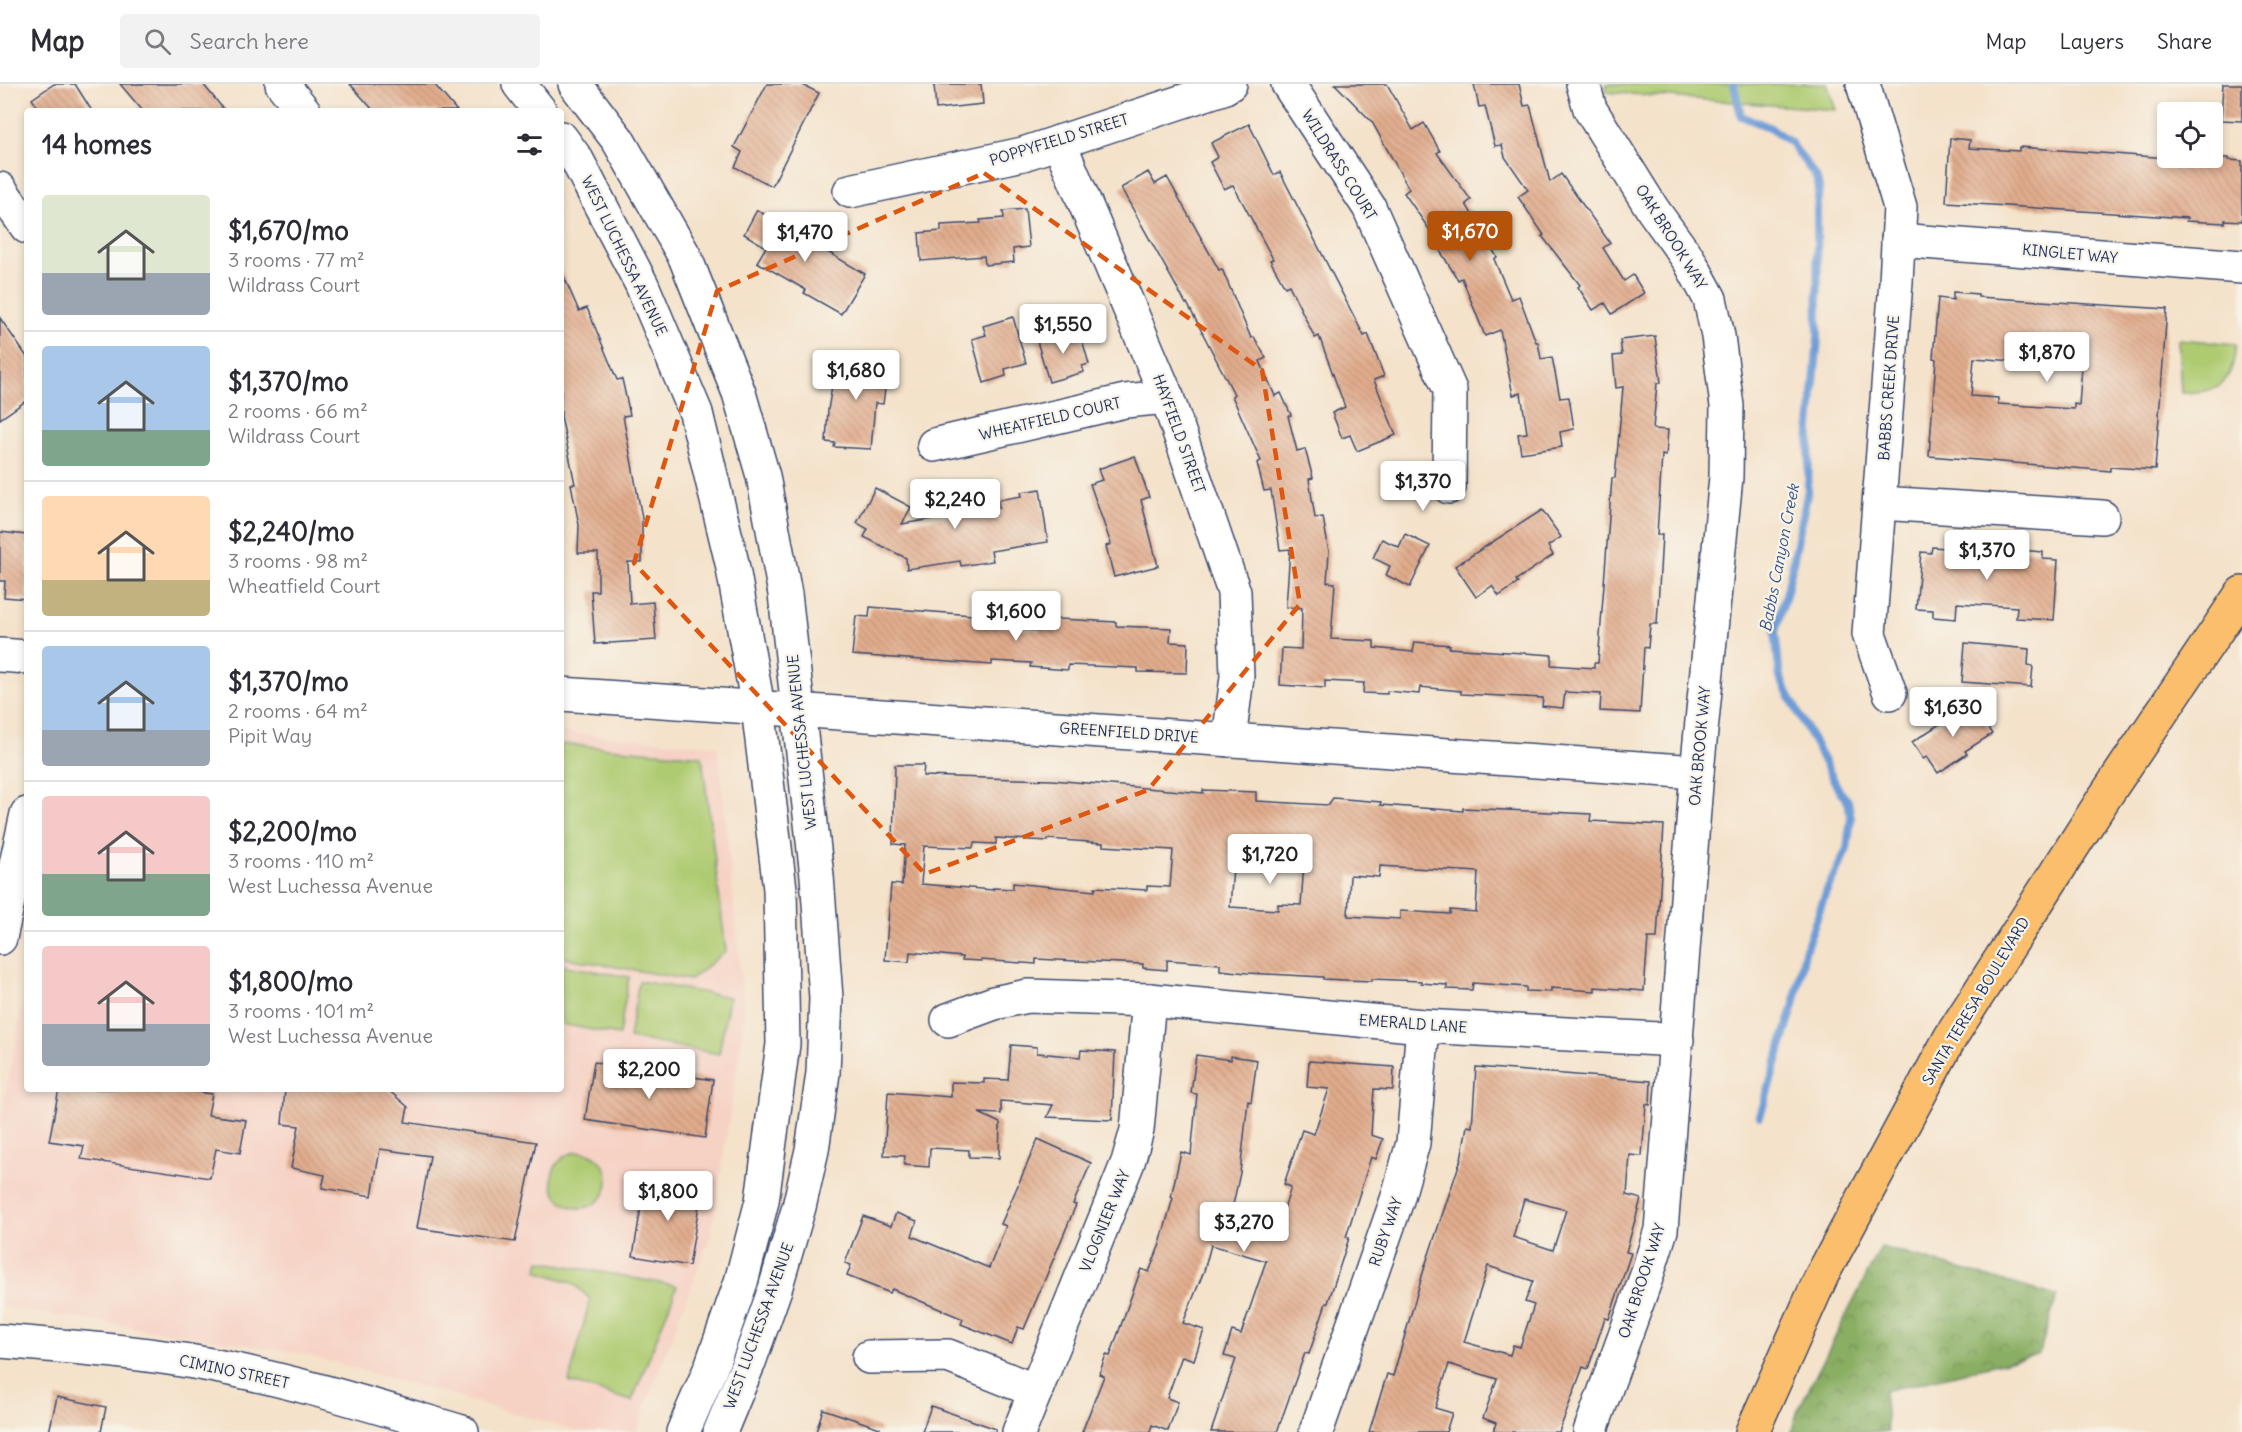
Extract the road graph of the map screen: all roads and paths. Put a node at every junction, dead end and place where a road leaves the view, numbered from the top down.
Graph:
1 (282, 84) edge
2 (519, 84) edge
3 (575, 84) edge
4 (1230, 84) edge
5 (1288, 84) edge
6 (1583, 84) edge
7 (1863, 84) edge
8 (302, 108) edge
9 (538, 108) edge
10 (564, 142) edge
11 (1059, 142) junction
12 (0, 189) edge
13 (850, 191) dead end
14 (24, 223) edge
15 (1898, 240) junction
16 (2242, 267) edge
17 (1167, 397) junction
18 (934, 445) dead end
19 (1449, 487) dead end
20 (1880, 502) junction
21 (2102, 517) dead end
22 (2242, 593) edge
23 (0, 655) edge
24 (24, 657) edge
25 (1890, 693) dead end
26 (564, 694) edge
27 (758, 707) junction
28 (798, 710) junction
29 (1229, 740) junction
30 (1697, 772) junction
31 (24, 828) edge
32 (0, 938) edge
33 (1149, 1000) junction
34 (948, 1020) dead end
35 (1423, 1026) junction
36 (1677, 1040) junction
37 (0, 1341) edge
38 (869, 1357) dead end
39 (1036, 1391) junction
40 (462, 1432) edge
41 (683, 1432) edge
42 (720, 1432) edge
43 (1019, 1432) edge
44 (1316, 1432) edge
45 (1590, 1432) edge
46 (1752, 1432) edge

1 - 8 street
2 - 9 street
3 - 28 street, WEST LUCHESSA AVENUE
4 - 11 street, POPPYFIELD STREET
5 - 19 street, WILDRASS COURT
6 - 30 street, OAK BROOK WAY
7 - 15 street, BABBS CREEK DRIVE
10 - 27 street, WEST LUCHESSA AVENUE
11 - 13 street, POPPYFIELD STREET
11 - 17 street, HAYFIELD STREET
12 - 14 street
15 - 16 street, KINGLET WAY
15 - 20 street, BABBS CREEK DRIVE
17 - 18 street, WHEATFIELD COURT
17 - 29 street, HAYFIELD STREET
20 - 21 street
20 - 25 street, BABBS CREEK DRIVE
22 - 46 main road, SANTA TERESA BOULEVARD
23 - 24 street
26 - 27 street, GREENFIELD DRIVE
27 - 28 street, GREENFIELD DRIVE
27 - 41 street, WEST LUCHESSA AVENUE
28 - 29 street, GREENFIELD DRIVE
28 - 42 street, WEST LUCHESSA AVENUE
29 - 30 street, GREENFIELD DRIVE
30 - 36 street, OAK BROOK WAY
31 - 32 street
33 - 34 street, EMERALD LANE
33 - 35 street, EMERALD LANE
33 - 39 street, VLOGNIER WAY
35 - 36 street, EMERALD LANE
35 - 44 street, RUBY WAY
36 - 45 street, OAK BROOK WAY
37 - 40 street, CIMINO STREET
38 - 39 street
39 - 43 street, VLOGNIER WAY

